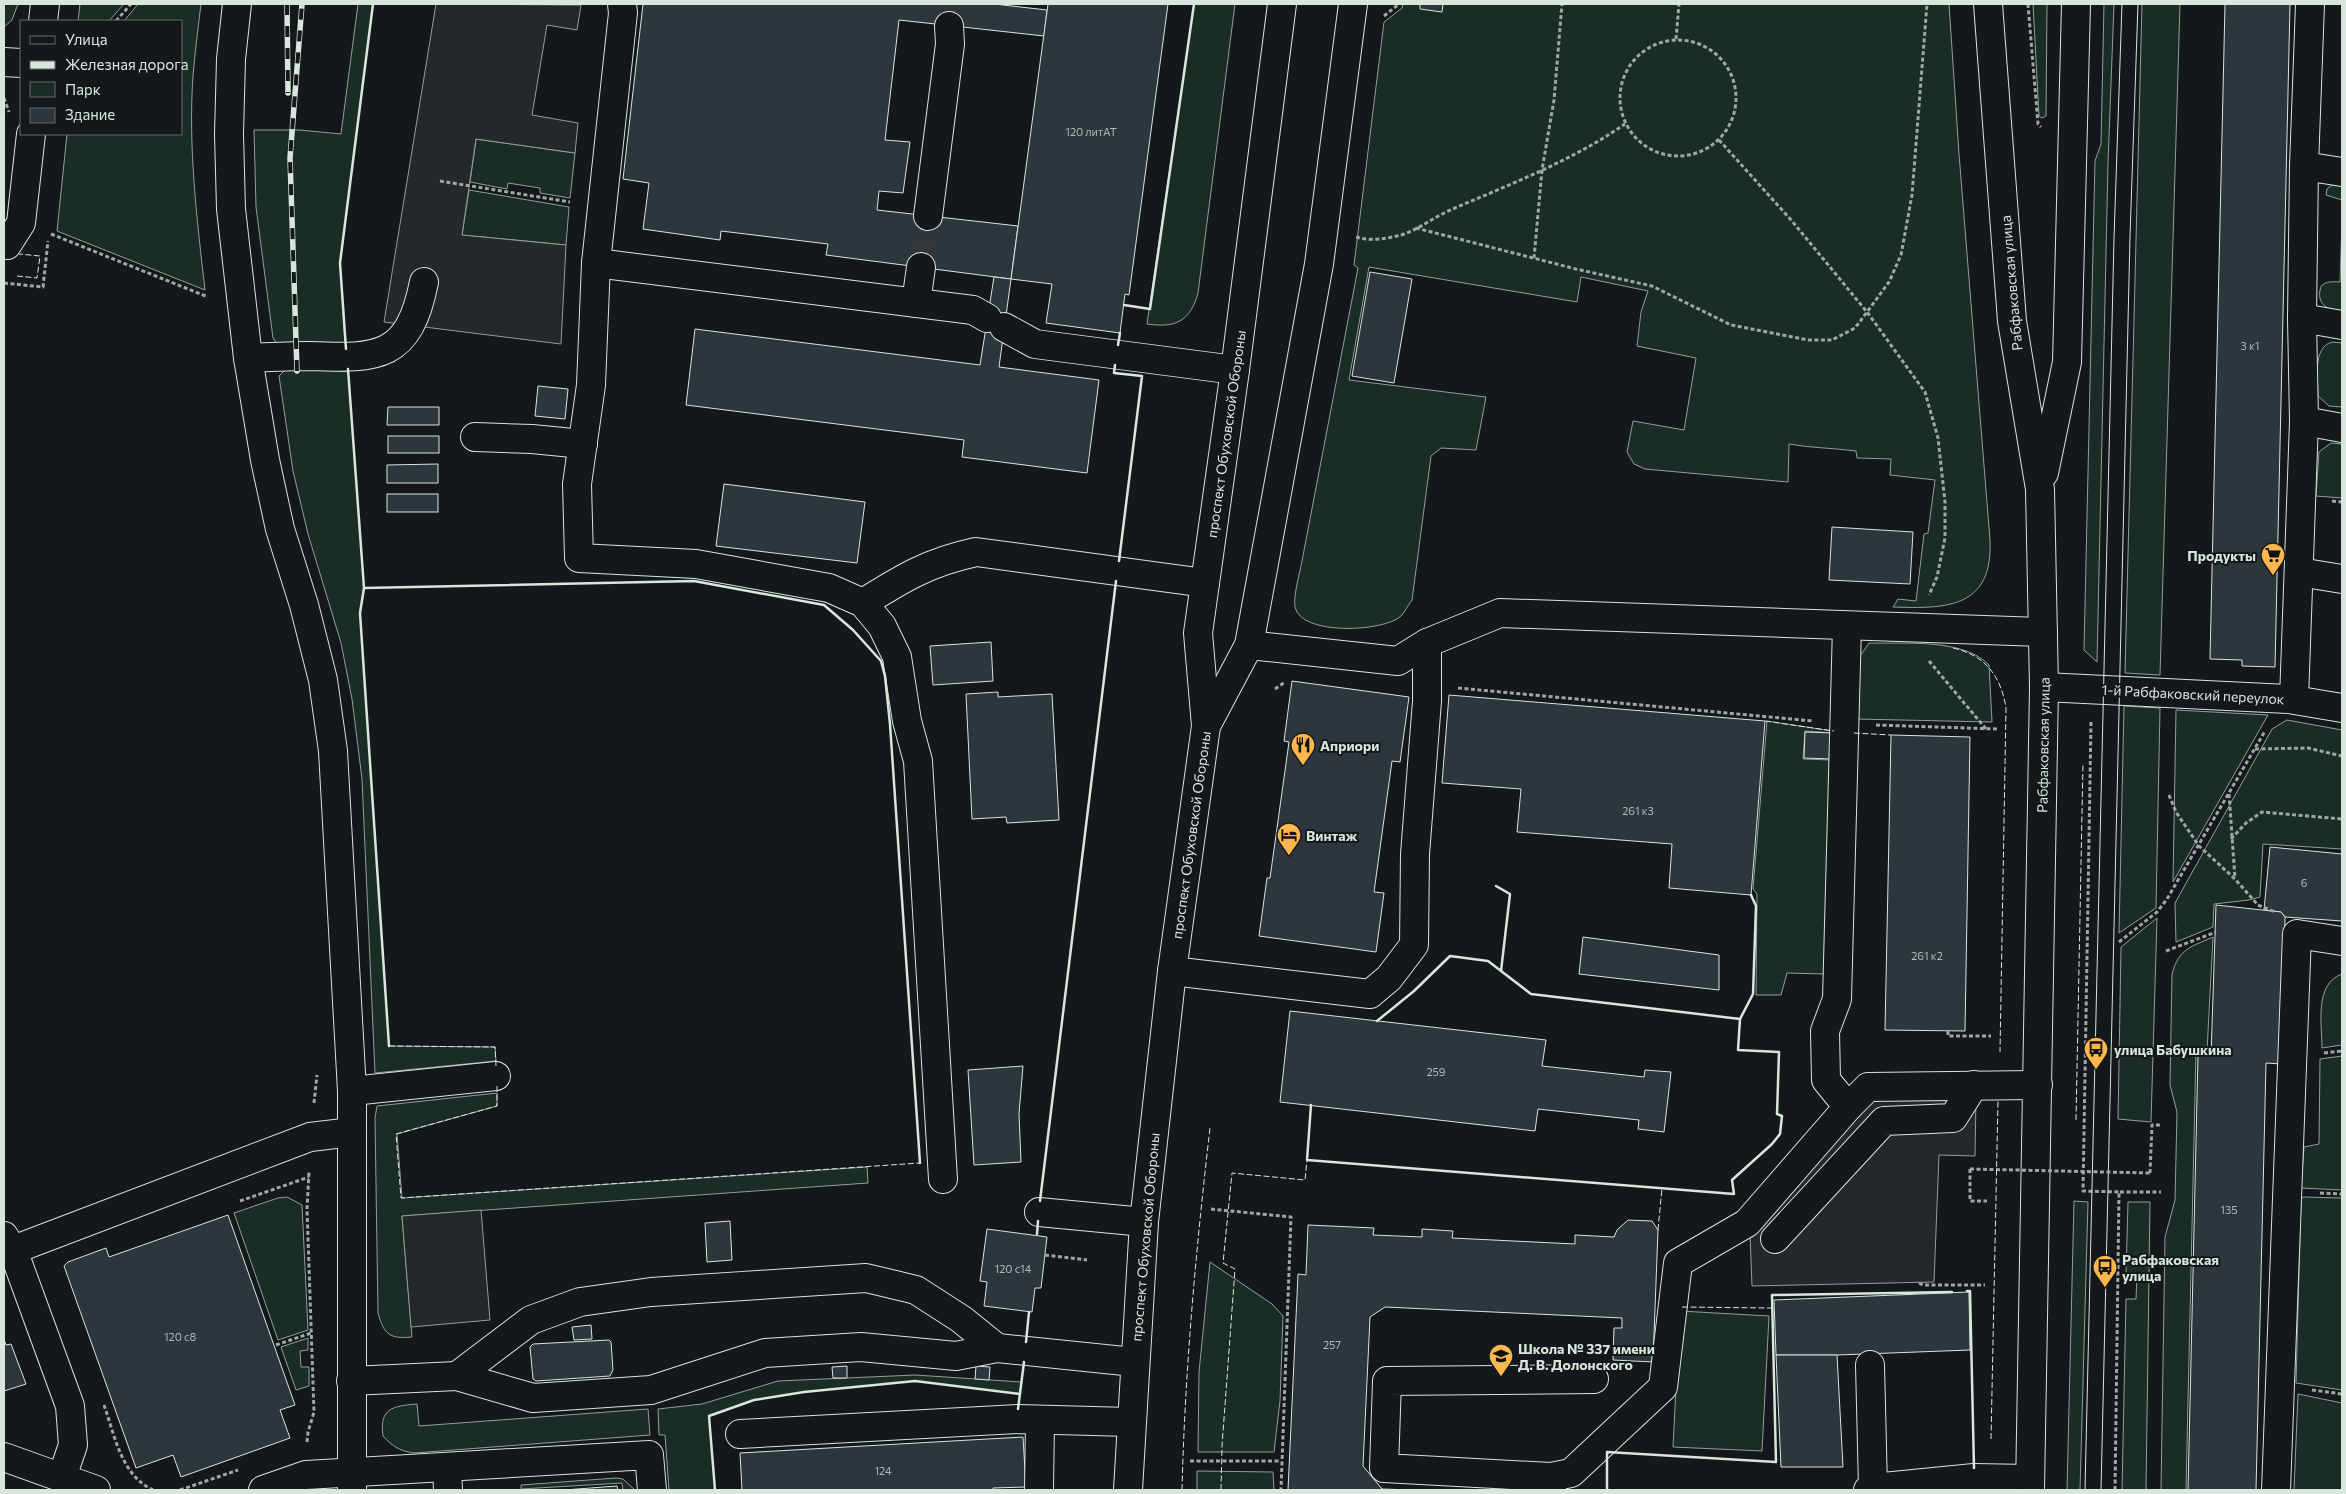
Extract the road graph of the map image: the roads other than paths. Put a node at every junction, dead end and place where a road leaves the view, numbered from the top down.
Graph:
1 (45, 4) edge
2 (237, 4) edge
3 (622, 4) edge
4 (1282, 4) edge
5 (1353, 4) edge
6 (1988, 4) edge
7 (2076, 4) edge
8 (2310, 4) edge
9 (43, 20) edge
10 (949, 26) tunnel mouth
11 (4, 62) edge
12 (20, 63) edge
13 (31, 135) edge
14 (2304, 166) junction
15 (2342, 172) edge
16 (928, 216) tunnel mouth
17 (4, 245) edge
18 (596, 263) junction
19 (921, 267) tunnel mouth
20 (424, 282) dead end
21 (916, 303) junction
22 (2302, 318) junction
23 (2342, 325) edge
24 (248, 358) junction
25 (1235, 370) junction
26 (2304, 422) junction
27 (2342, 428) edge
28 (475, 437) dead end
29 (582, 444) junction
30 (2040, 490) junction
31 (2300, 572) junction
32 (2342, 579) edge
33 (1205, 583) junction
34 (863, 603) junction
35 (1847, 626) junction
36 (2043, 632) junction
37 (1427, 643) junction
38 (1249, 645) junction
39 (2044, 687) junction
40 (2291, 699) junction
41 (2342, 708) edge
42 (1206, 726) junction
43 (2342, 941) edge
44 (1172, 971) junction
45 (496, 1076) dead end
46 (1974, 1085) junction
47 (2038, 1085) junction
48 (352, 1091) junction
49 (1848, 1106) junction
50 (352, 1132) junction
51 (943, 1178) dead end
52 (1039, 1212) dead end
53 (1144, 1222) junction
54 (1775, 1240) dead end
55 (9, 1243) edge
56 (997, 1348) junction
57 (1134, 1362) junction
58 (1870, 1365) dead end
59 (457, 1376) junction
60 (1594, 1379) dead end
61 (351, 1381) junction
62 (1040, 1420) junction
63 (1130, 1422) junction
64 (740, 1434) dead end
65 (4, 1457) edge
66 (62, 1477) junction
67 (448, 1479) edge
68 (351, 1482) edge
69 (1552, 1484) edge
70 (2030, 1484) edge
71 (1871, 1489) edge
72 (96, 1490) edge
73 (263, 1490) edge
74 (652, 1490) edge
75 (1039, 1490) edge
76 (1128, 1490) edge
77 (2276, 1490) edge

1 - 9 main road
2 - 24 main road
3 - 18 main road
4 - 25 main road, проспект Обуховской Обороны
5 - 38 main road
6 - 30 main road, Рабфаковская улица
7 - 30 main road
8 - 14 main road
10 - 16 main road
11 - 12 main road
13 - 17 main road
14 - 15 main road
14 - 22 main road
18 - 21 main road
18 - 29 main road
19 - 21 main road
20 - 24 main road
21 - 25 main road
22 - 23 main road
22 - 26 main road
24 - 48 main road
25 - 33 main road, проспект Обуховской Обороны
26 - 27 main road
26 - 31 main road
28 - 29 main road
29 - 34 main road
30 - 36 main road, Рабфаковская улица
31 - 32 main road
31 - 40 main road
33 - 34 main road
33 - 42 main road, проспект Обуховской Обороны
34 - 51 main road
35 - 36 main road
35 - 37 main road
35 - 49 main road
36 - 39 main road, Рабфаковская улица
37 - 38 main road
37 - 44 main road
38 - 42 main road
39 - 40 main road, 1-й Рабфаковский переулок
39 - 47 main road, Рабфаковская улица
40 - 41 main road, 1-й Рабфаковский переулок
42 - 44 main road, проспект Обуховской Обороны
43 - 77 main road
44 - 53 main road, проспект Обуховской Обороны
45 - 48 main road
46 - 47 main road
46 - 49 main road
46 - 54 main road
47 - 70 main road, Рабфаковская улица
48 - 50 main road
49 - 69 main road
50 - 55 main road
50 - 61 main road
52 - 53 main road
53 - 57 main road, проспект Обуховской Обороны
55 - 66 main road
56 - 57 main road
56 - 59 main road
56 - 59 main road
57 - 63 main road, проспект Обуховской Обороны
58 - 71 main road
59 - 61 main road
60 - 69 main road
61 - 68 main road
62 - 63 main road
62 - 64 main road
62 - 75 main road
63 - 76 main road, проспект Обуховской Обороны
65 - 66 main road
66 - 72 main road
67 - 68 main road
67 - 74 main road
68 - 73 main road
70 - 71 main road

